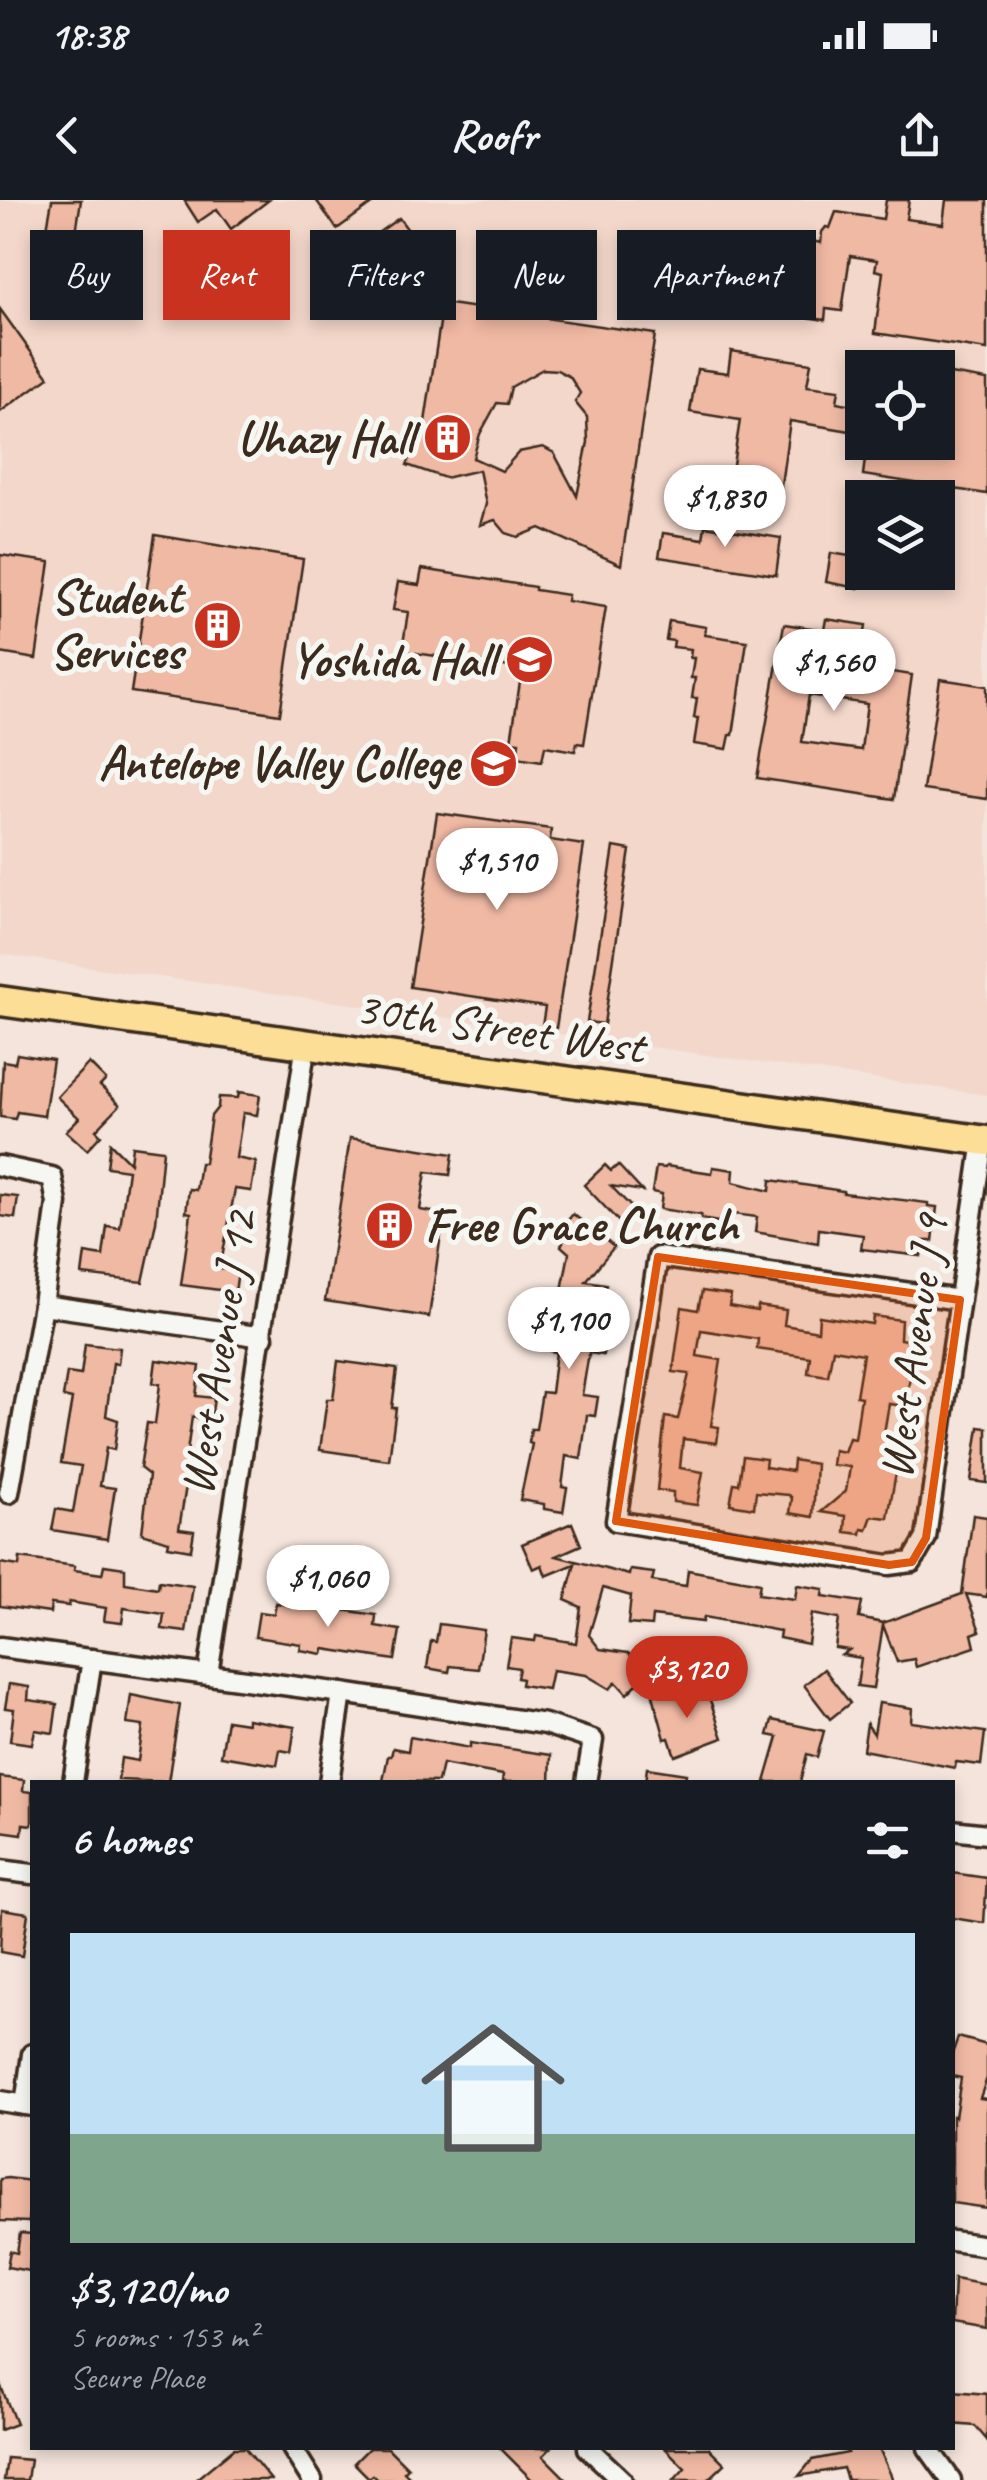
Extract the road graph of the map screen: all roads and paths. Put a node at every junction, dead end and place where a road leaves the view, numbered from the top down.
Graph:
1 (0, 1001) edge
2 (306, 1044) junction
3 (985, 1141) edge
4 (0, 1166) edge
5 (960, 1300) junction
6 (44, 1305) junction
7 (262, 1337) junction
8 (9, 1493) dead end
9 (0, 1647) edge
10 (92, 1659) junction
11 (208, 1674) junction
12 (342, 1692) junction
13 (73, 1780) edge
14 (328, 1780) edge
15 (586, 1780) edge
16 (955, 1830) edge
17 (987, 1834) edge
18 (0, 1870) edge
19 (30, 1874) edge
20 (0, 2101) edge
21 (29, 2105) edge
22 (955, 2241) edge
23 (987, 2246) edge
24 (293, 2450) edge
25 (590, 2450) edge
26 (929, 2450) edge
27 (309, 2479) edge
28 (622, 2480) edge
29 (951, 2480) edge

1 - 2 main road, 30th Street West
2 - 3 main road, 30th Street West
2 - 7 street, West Avenue J 12
3 - 5 street, West Avenue J 9
4 - 6 street
5 - 5 street, West Avenue J 9
6 - 7 street
6 - 8 street
7 - 11 street, West Avenue J 12
9 - 10 street
10 - 11 street
10 - 13 street
11 - 12 street
12 - 14 street
12 - 15 street
16 - 17 street
18 - 19 street
20 - 21 street
22 - 23 street
24 - 27 street
25 - 28 street
26 - 29 street

